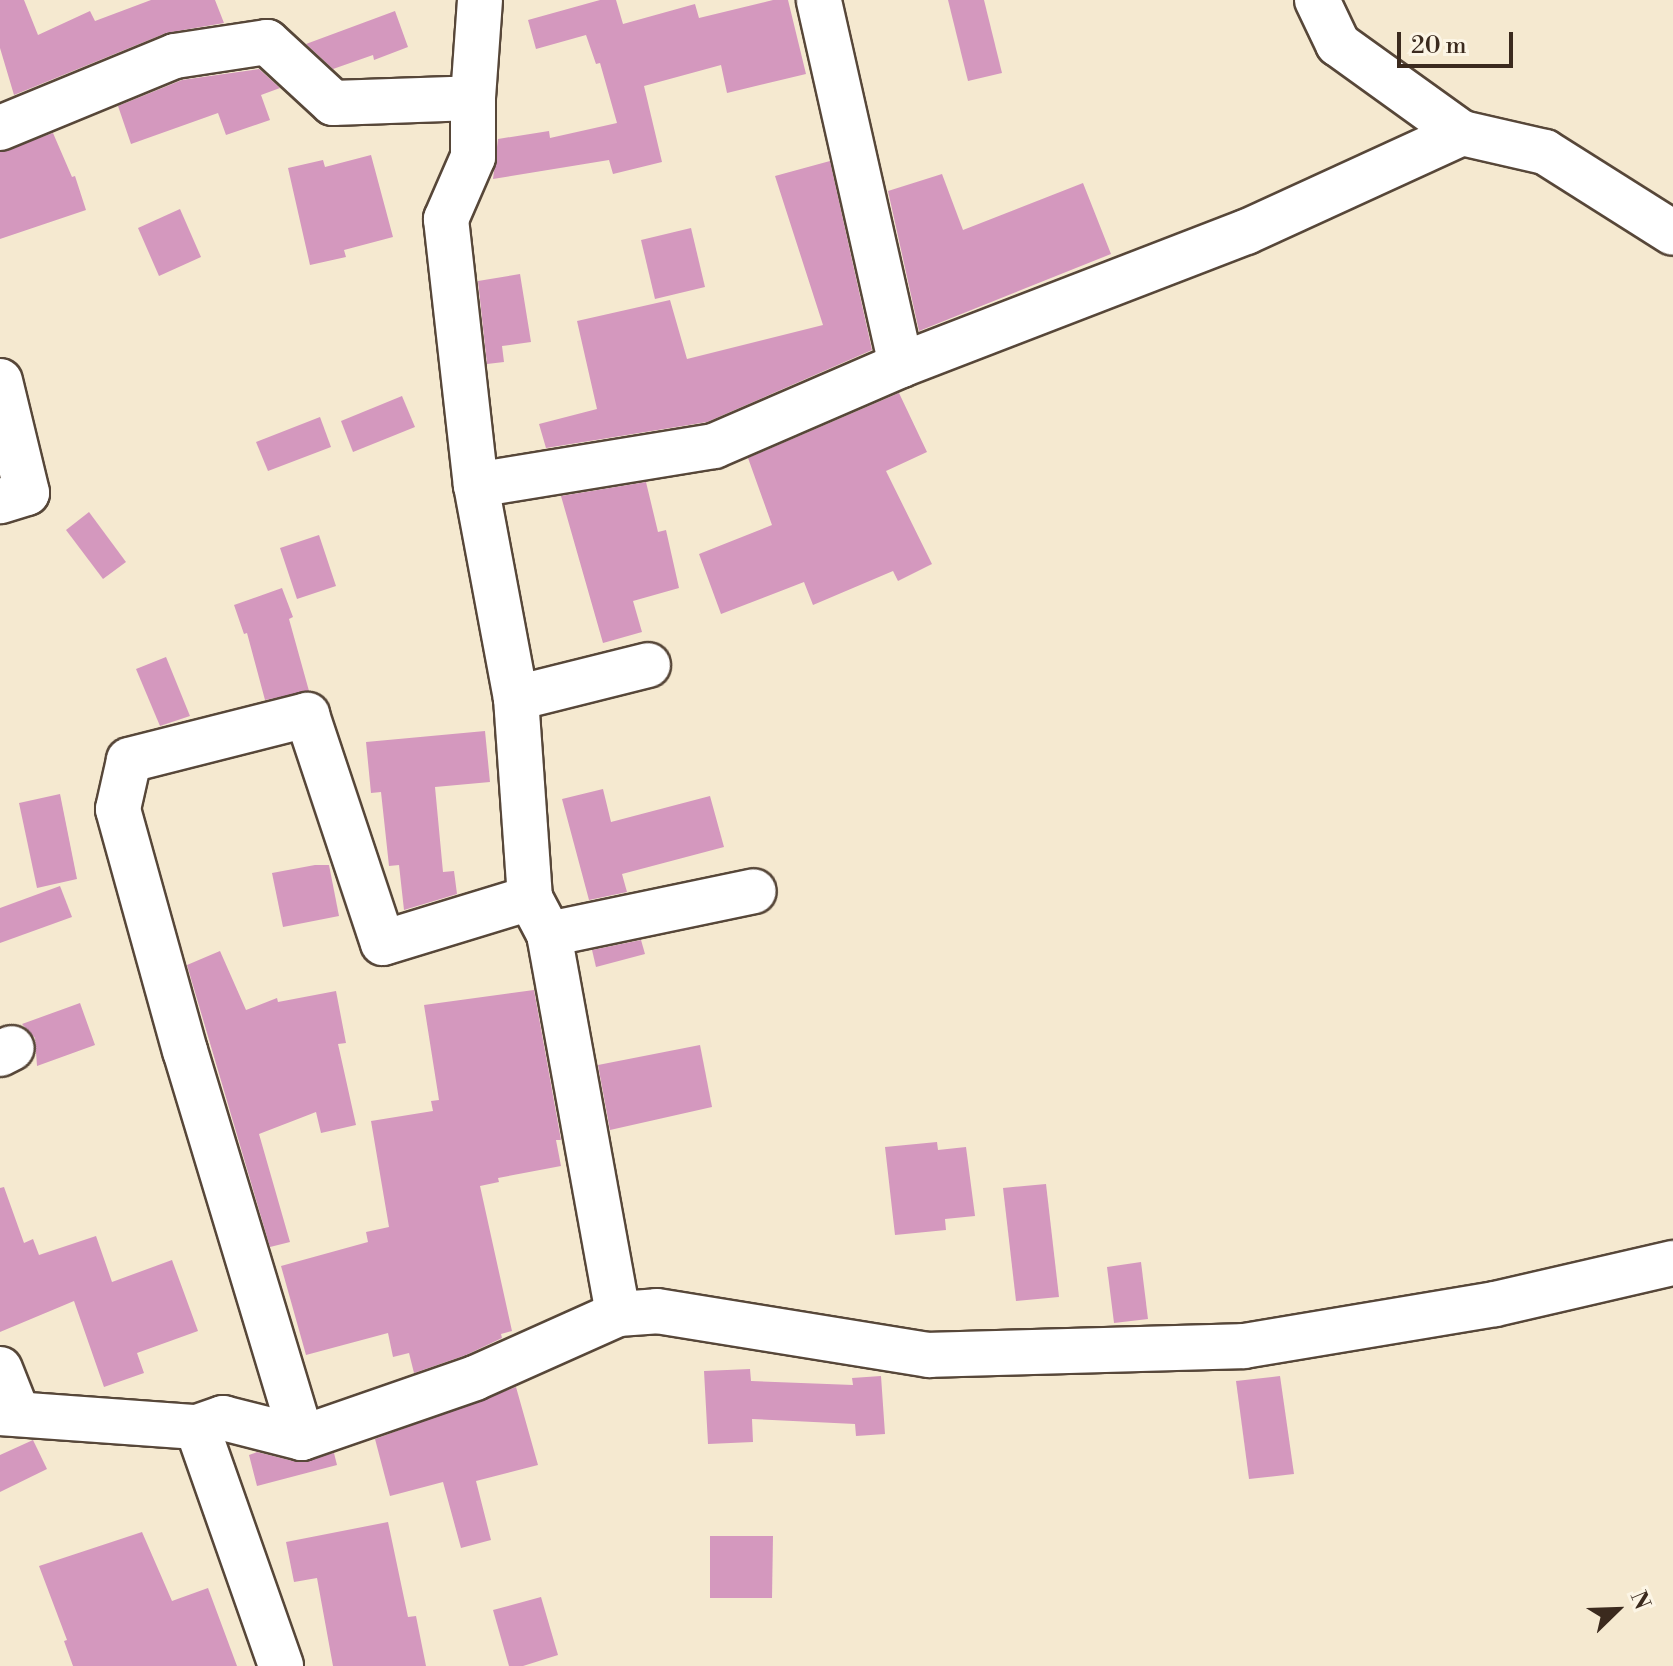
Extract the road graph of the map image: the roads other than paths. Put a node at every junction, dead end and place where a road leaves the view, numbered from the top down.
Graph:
1 (480, 0) edge
2 (819, 0) edge
3 (1317, 0) edge
4 (473, 98) junction
5 (0, 128) edge
6 (1462, 133) junction
7 (1673, 233) edge
8 (901, 365) junction
9 (0, 381) edge
10 (476, 485) junction
11 (0, 501) edge
12 (648, 665) dead end
13 (516, 698) junction
14 (754, 891) dead end
15 (539, 916) junction
16 (1673, 1263) edge
17 (618, 1314) junction
18 (0, 1369) edge
19 (8, 1413) edge
20 (197, 1427) junction
21 (302, 1438) junction
22 (281, 1666) edge

1 - 4 street
2 - 8 street
3 - 6 street
4 - 5 street
4 - 10 street
6 - 7 street
6 - 8 street
8 - 10 street
9 - 11 street
10 - 13 street
12 - 13 street
13 - 15 street
14 - 15 street
15 - 17 street
15 - 21 street
16 - 17 street
17 - 21 street
18 - 19 street
19 - 20 street
20 - 21 street
20 - 22 street

